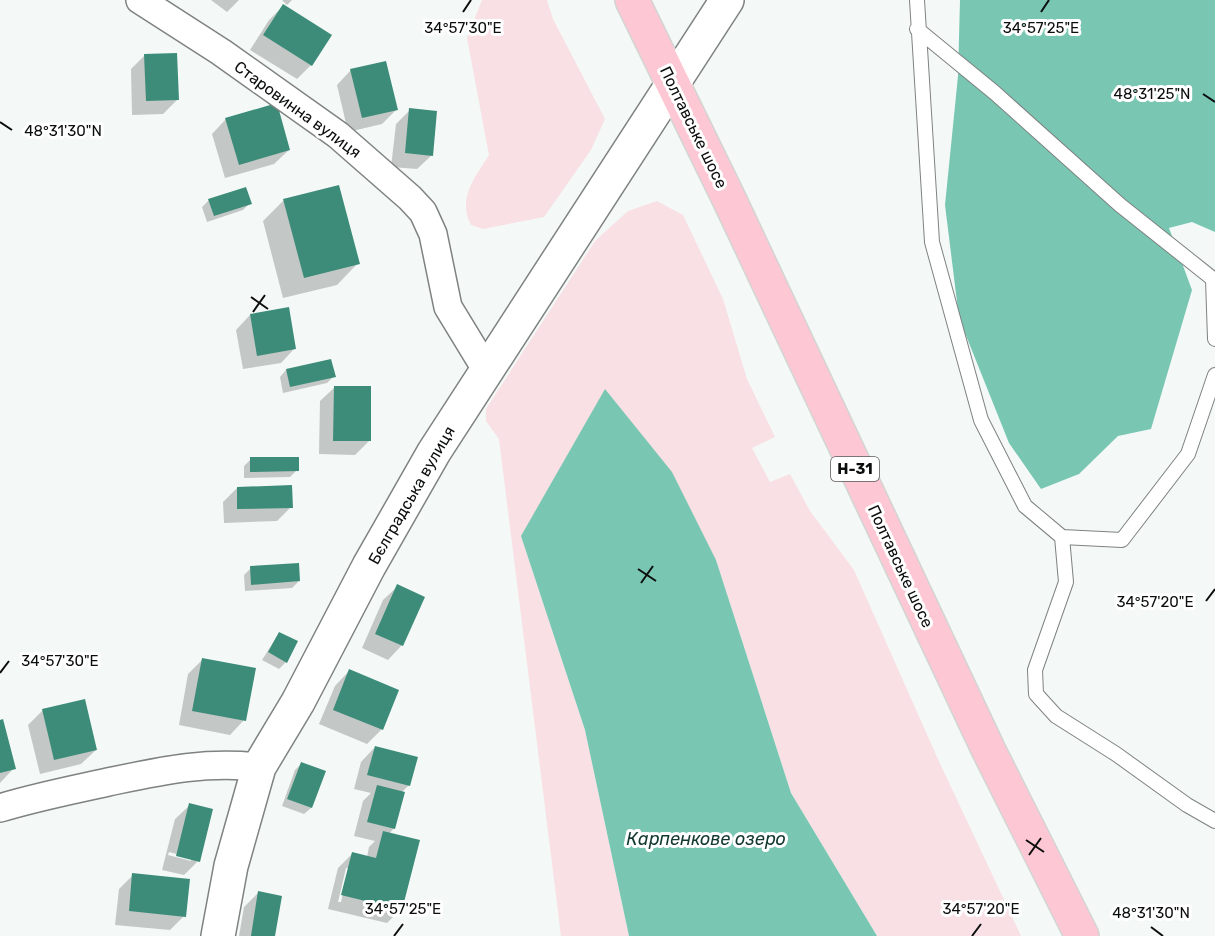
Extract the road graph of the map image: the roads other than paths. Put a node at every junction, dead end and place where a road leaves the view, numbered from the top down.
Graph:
1 (140, 0) edge
2 (632, 0) edge
3 (727, 0) edge
4 (917, 0) edge
5 (916, 28) junction
6 (673, 87) junction
7 (1215, 339) edge
8 (487, 370) junction
9 (1215, 375) edge
10 (1062, 537) junction
11 (259, 767) junction
12 (0, 808) edge
13 (1215, 821) edge
14 (218, 936) edge
15 (1082, 936) edge

1 - 8 street, Старовинна вулиця
2 - 6 main road, Полтавське шосе / Н-31
3 - 6 street, Бєлградська вулиця
4 - 5 lane
5 - 7 lane
5 - 10 lane
6 - 8 street, Бєлградська вулиця
6 - 15 main road, Полтавське шосе / Н-31
8 - 11 street, Бєлградська вулиця
9 - 10 lane
10 - 13 lane
11 - 12 street
11 - 14 street, Бєлградська вулиця

